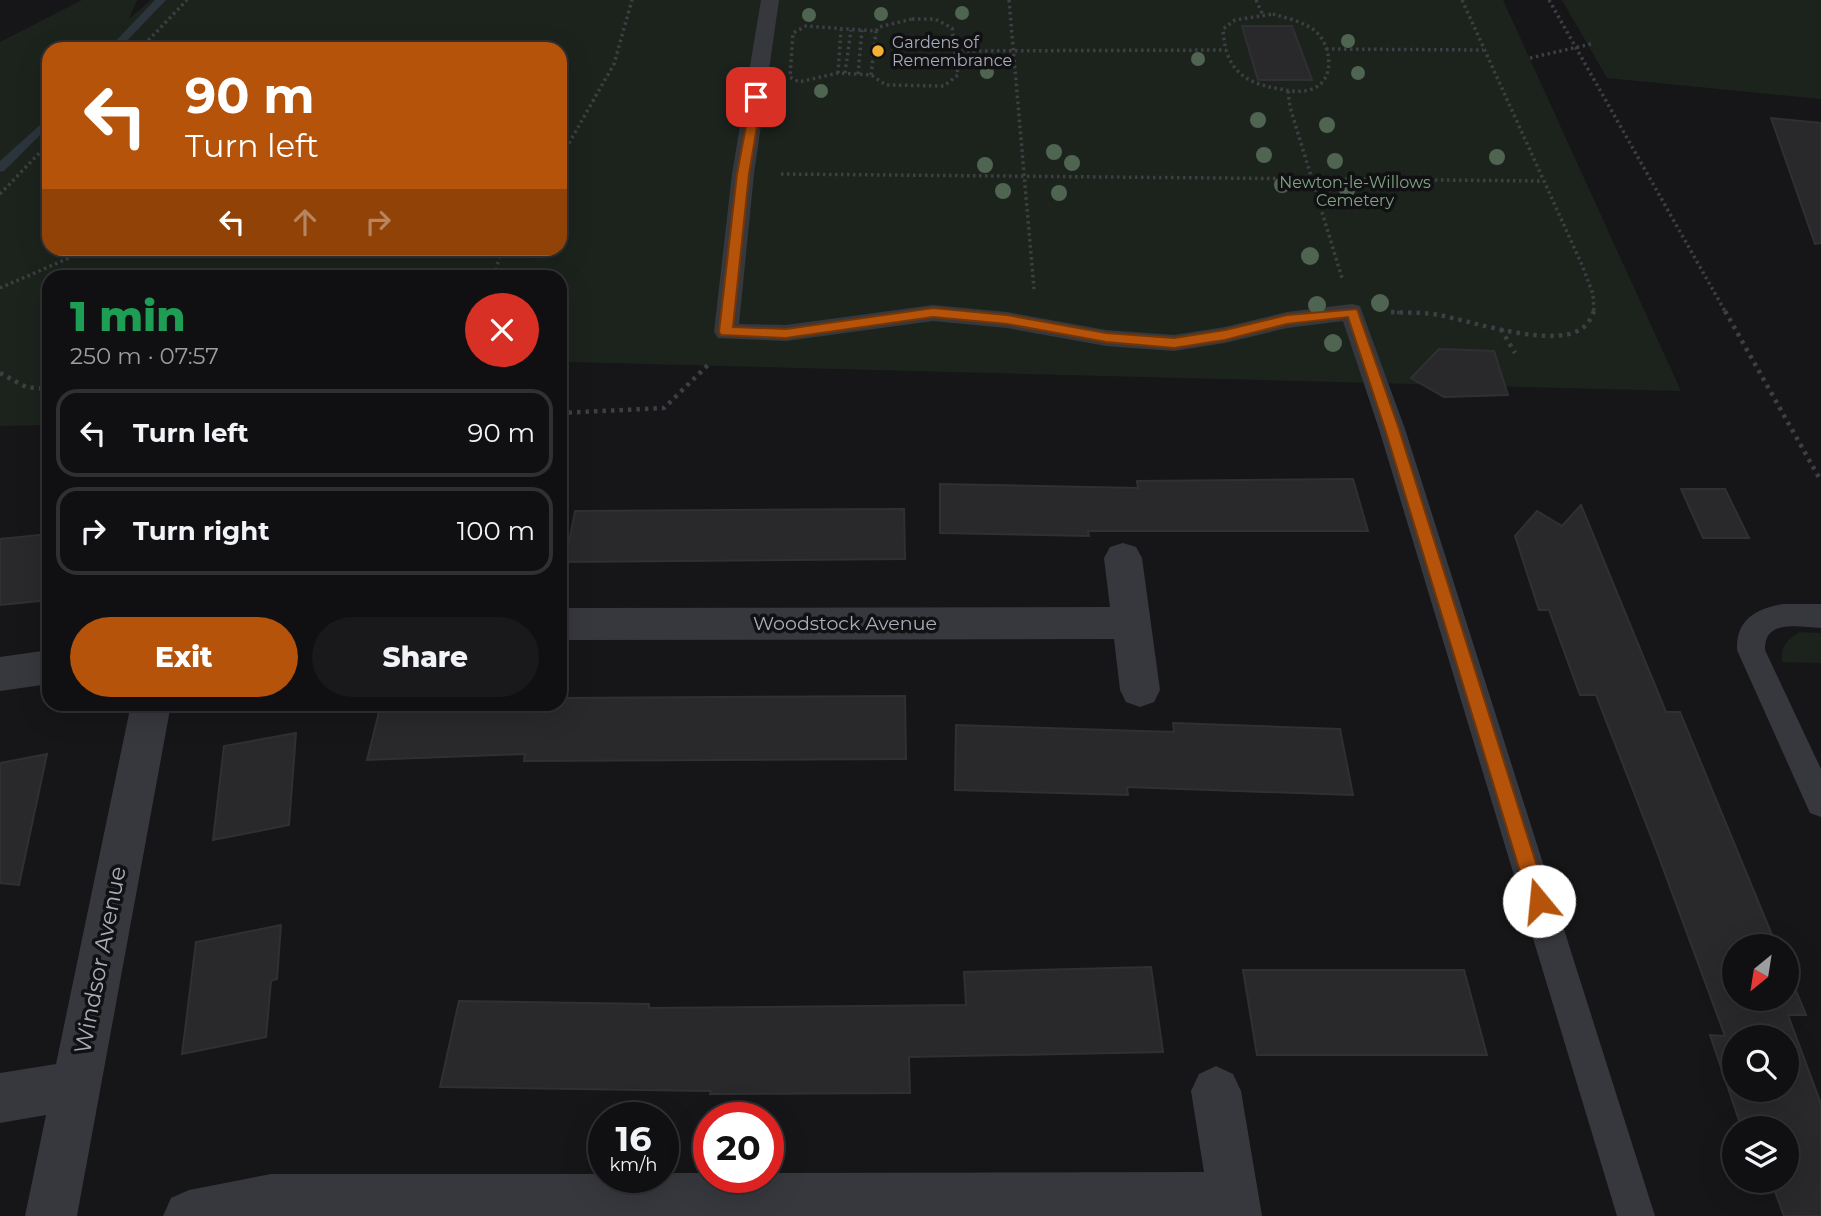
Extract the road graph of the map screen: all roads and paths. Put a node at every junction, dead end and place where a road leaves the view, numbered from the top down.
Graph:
1 (187, 0) edge
2 (632, 0) edge
3 (770, 0) edge
4 (1009, 0) edge
5 (1256, 0) edge
6 (1462, 0) edge
7 (1549, 0) edge
8 (1263, 15) junction
9 (842, 30) junction
10 (851, 30) junction
11 (862, 30) junction
12 (876, 31) junction
13 (147, 42) edge
14 (1591, 44) dead end
15 (1326, 48) junction
16 (1226, 50) junction
17 (1483, 50) junction
18 (955, 51) junction
19 (1014, 51) junction
20 (1530, 58) dead end
21 (838, 73) junction
22 (845, 73) junction
23 (858, 74) junction
24 (871, 75) junction
25 (1288, 91) junction
26 (567, 147) edge
27 (42, 150) edge
28 (743, 174) junction
29 (1024, 176) junction
30 (1312, 178) junction
31 (1544, 181) junction
32 (0, 194) edge
33 (74, 256) edge
34 (0, 288) edge
35 (1352, 312) junction
36 (1038, 327) junction
37 (1501, 328) junction
38 (726, 332) junction
39 (1515, 353) dead end
40 (0, 373) edge
41 (42, 388) edge
42 (567, 413) edge
43 (1821, 481) edge
44 (1123, 558) dead end
45 (1821, 616) edge
46 (1131, 623) junction
47 (567, 624) edge
48 (42, 668) edge
49 (0, 674) edge
50 (1140, 690) dead end
51 (150, 711) edge
52 (1821, 803) edge
53 (75, 1085) junction
54 (1216, 1091) dead end
55 (0, 1098) edge
56 (1234, 1207) edge
57 (51, 1216) edge
58 (189, 1216) edge
59 (1636, 1216) edge

1 - 13 path
2 - 26 path
3 - 28 lane
4 - 19 path
5 - 8 path
6 - 17 path
7 - 43 path
8 - 15 path
8 - 16 path
9 - 10 path
9 - 21 path
9 - 21 path
10 - 11 path
10 - 22 path
11 - 12 path
11 - 23 path
12 - 18 path
12 - 24 path
14 - 20 path
15 - 17 path
15 - 25 path
16 - 19 path
16 - 25 path
17 - 31 path
18 - 19 path
18 - 24 path
19 - 29 path
21 - 22 path
22 - 23 path
23 - 24 path
25 - 30 path
27 - 32 path
28 - 29 path
28 - 38 lane
29 - 30 path
29 - 36 path
30 - 31 path
30 - 35 path
31 - 37 path
33 - 34 path
35 - 36 lane
35 - 37 path
35 - 59 lane
36 - 38 lane
37 - 39 path
38 - 42 path
40 - 41 path
44 - 46 street
45 - 52 lane
46 - 47 street, Woodstock Avenue
46 - 50 street
48 - 49 street
51 - 53 street, Windsor Avenue
53 - 55 street
53 - 57 street, Windsor Avenue
54 - 56 street
56 - 58 street

